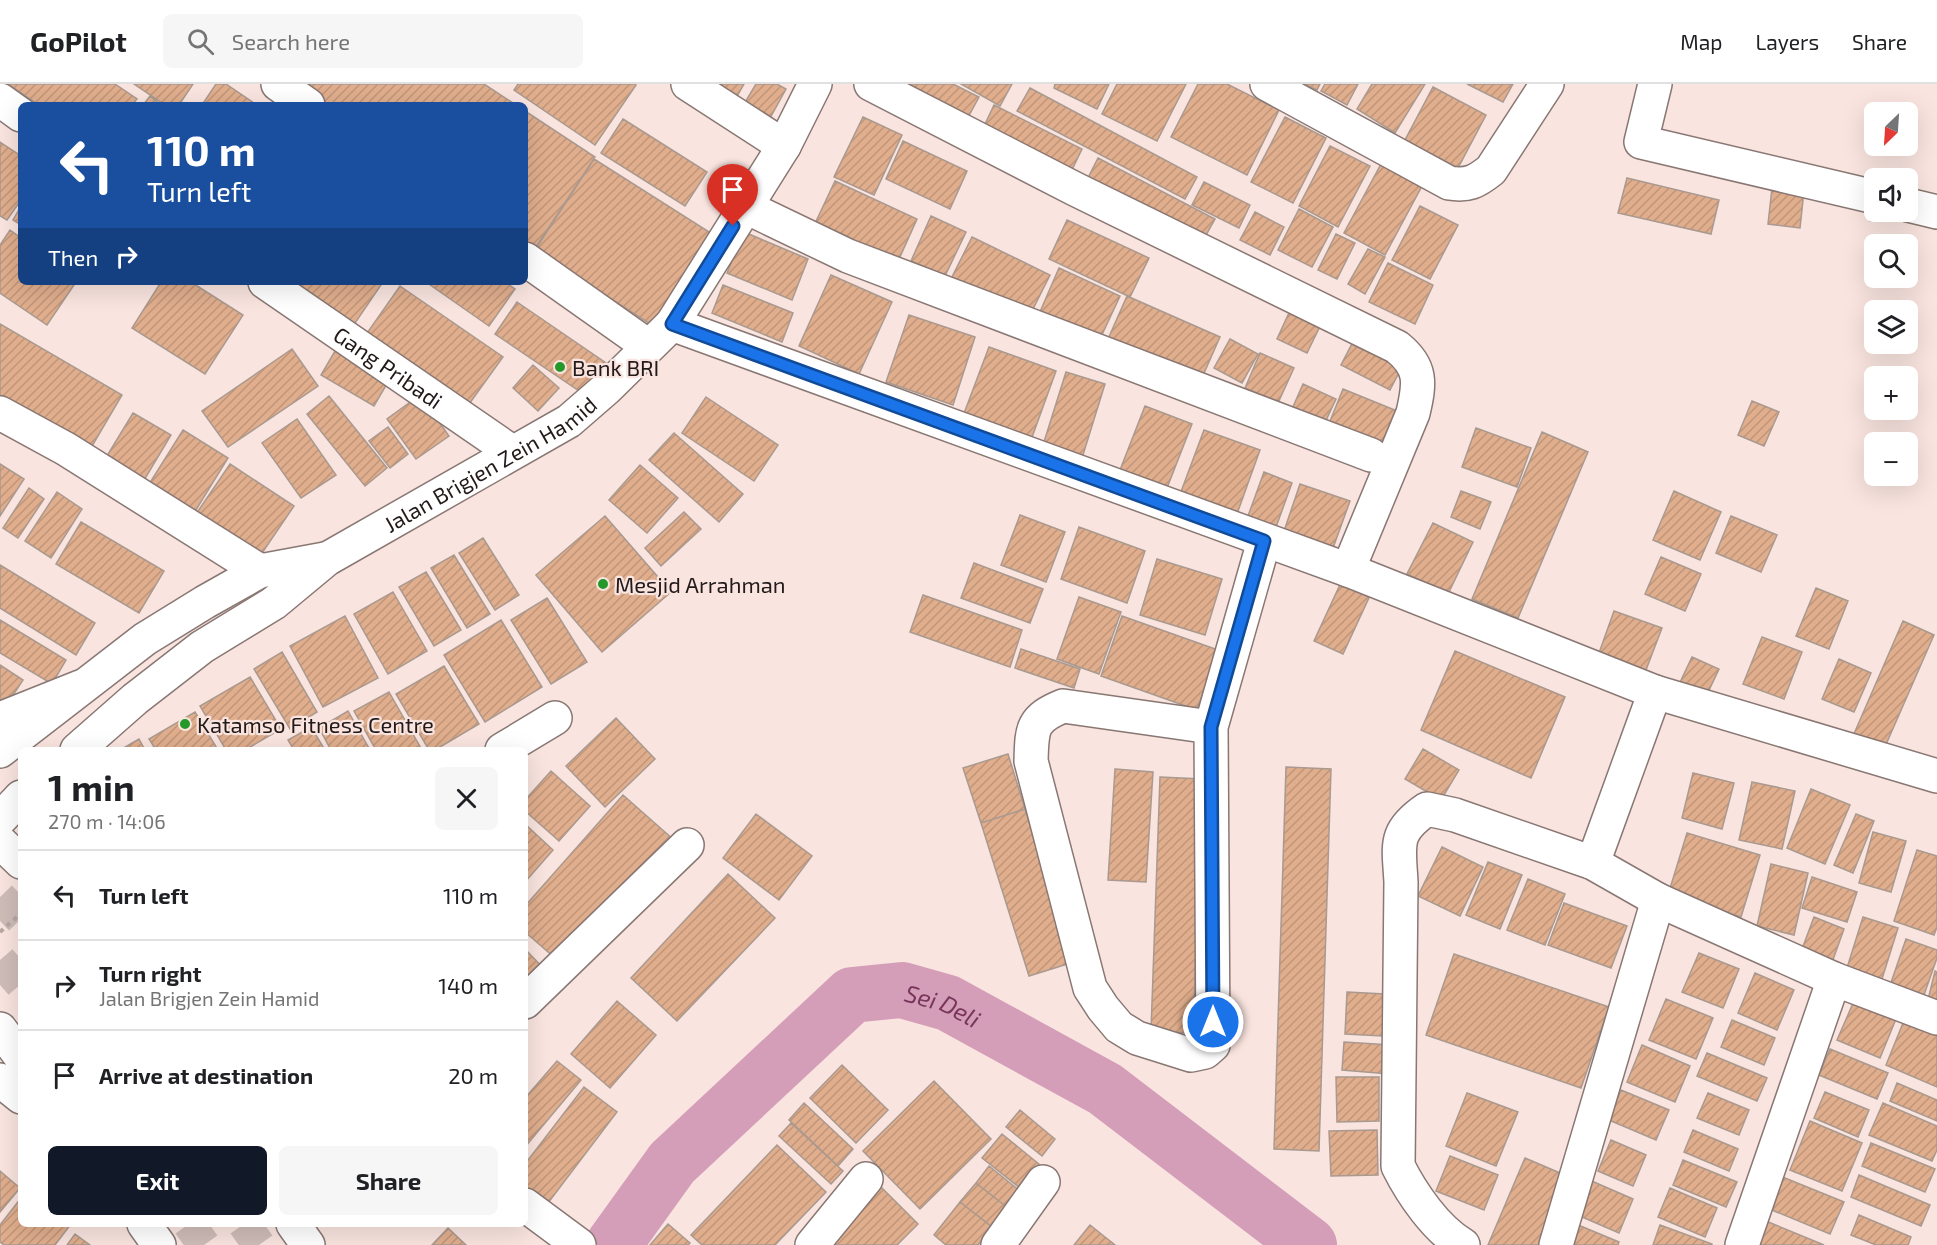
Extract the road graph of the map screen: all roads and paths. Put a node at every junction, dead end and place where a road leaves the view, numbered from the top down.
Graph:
1 (278, 84) edge
2 (688, 84) edge
3 (815, 84) edge
4 (871, 84) edge
5 (1267, 84) edge
6 (1547, 84) edge
7 (1654, 84) edge
8 (0, 100) edge
9 (304, 102) edge
10 (18, 112) edge
11 (784, 146) junction
12 (1864, 194) edge
13 (746, 207) junction
14 (1918, 207) edge
15 (1937, 212) edge
16 (528, 261) edge
17 (269, 285) edge
18 (672, 324) junction
19 (648, 346) junction
20 (0, 413) edge
21 (512, 452) junction
22 (1371, 455) dead end
23 (1264, 541) junction
24 (327, 559) junction
25 (1348, 570) junction
26 (260, 571) junction
27 (274, 603) junction
28 (81, 687) junction
29 (1655, 692) junction
30 (555, 718) dead end
31 (0, 719) edge
32 (1211, 727) junction
33 (82, 747) edge
34 (507, 747) edge
35 (0, 751) edge
36 (1937, 776) edge
37 (18, 800) edge
38 (0, 819) edge
39 (0, 842) edge
40 (687, 845) dead end
41 (18, 859) edge
42 (1593, 863) junction
43 (1658, 900) junction
44 (18, 916) edge
45 (0, 932) edge
46 (1834, 979) junction
47 (528, 999) edge
48 (1937, 1018) edge
49 (0, 1029) edge
50 (18, 1053) edge
51 (0, 1080) edge
52 (18, 1095) edge
53 (866, 1179) dead end
54 (1042, 1182) dead end
55 (528, 1207) edge
56 (146, 1227) edge
57 (295, 1227) edge
58 (159, 1245) edge
59 (308, 1245) edge
60 (579, 1245) edge
61 (812, 1245) edge
62 (998, 1245) edge
63 (1463, 1245) edge
64 (1557, 1245) edge
65 (1742, 1245) edge

1 - 9 main road
2 - 11 main road
3 - 11 main road, Jalan Brigjen Zein Hamid
4 - 25 main road
5 - 6 main road
7 - 12 main road
8 - 10 main road
11 - 13 main road, Jalan Brigjen Zein Hamid
13 - 18 main road, Jalan Brigjen Zein Hamid
13 - 22 main road
14 - 15 main road
16 - 19 main road
17 - 21 main road, Gang Pribadi
18 - 19 main road, Jalan Brigjen Zein Hamid
18 - 23 main road
19 - 21 main road, Jalan Brigjen Zein Hamid
20 - 26 main road
21 - 24 main road, Jalan Brigjen Zein Hamid
23 - 25 main road
23 - 32 main road
24 - 26 main road, Jalan Brigjen Zein Hamid
24 - 27 main road, Jalan Brigjen Zein Hamid
25 - 29 main road
26 - 27 main road
26 - 28 main road, Jalan Brigjen Zein Hamid
27 - 33 main road, Jalan Brigjen Zein Hamid
28 - 31 main road
28 - 35 main road, Jalan Brigjen Zein Hamid
29 - 36 main road
29 - 42 main road
30 - 34 main road
32 - 32 main road
37 - 38 main road
39 - 41 main road
40 - 47 main road
42 - 43 main road
42 - 63 main road
43 - 46 main road
43 - 64 main road
44 - 45 path
46 - 48 main road
46 - 65 main road
49 - 50 main road
51 - 52 main road
53 - 61 main road
54 - 62 main road
55 - 60 main road
56 - 58 main road
57 - 59 main road

